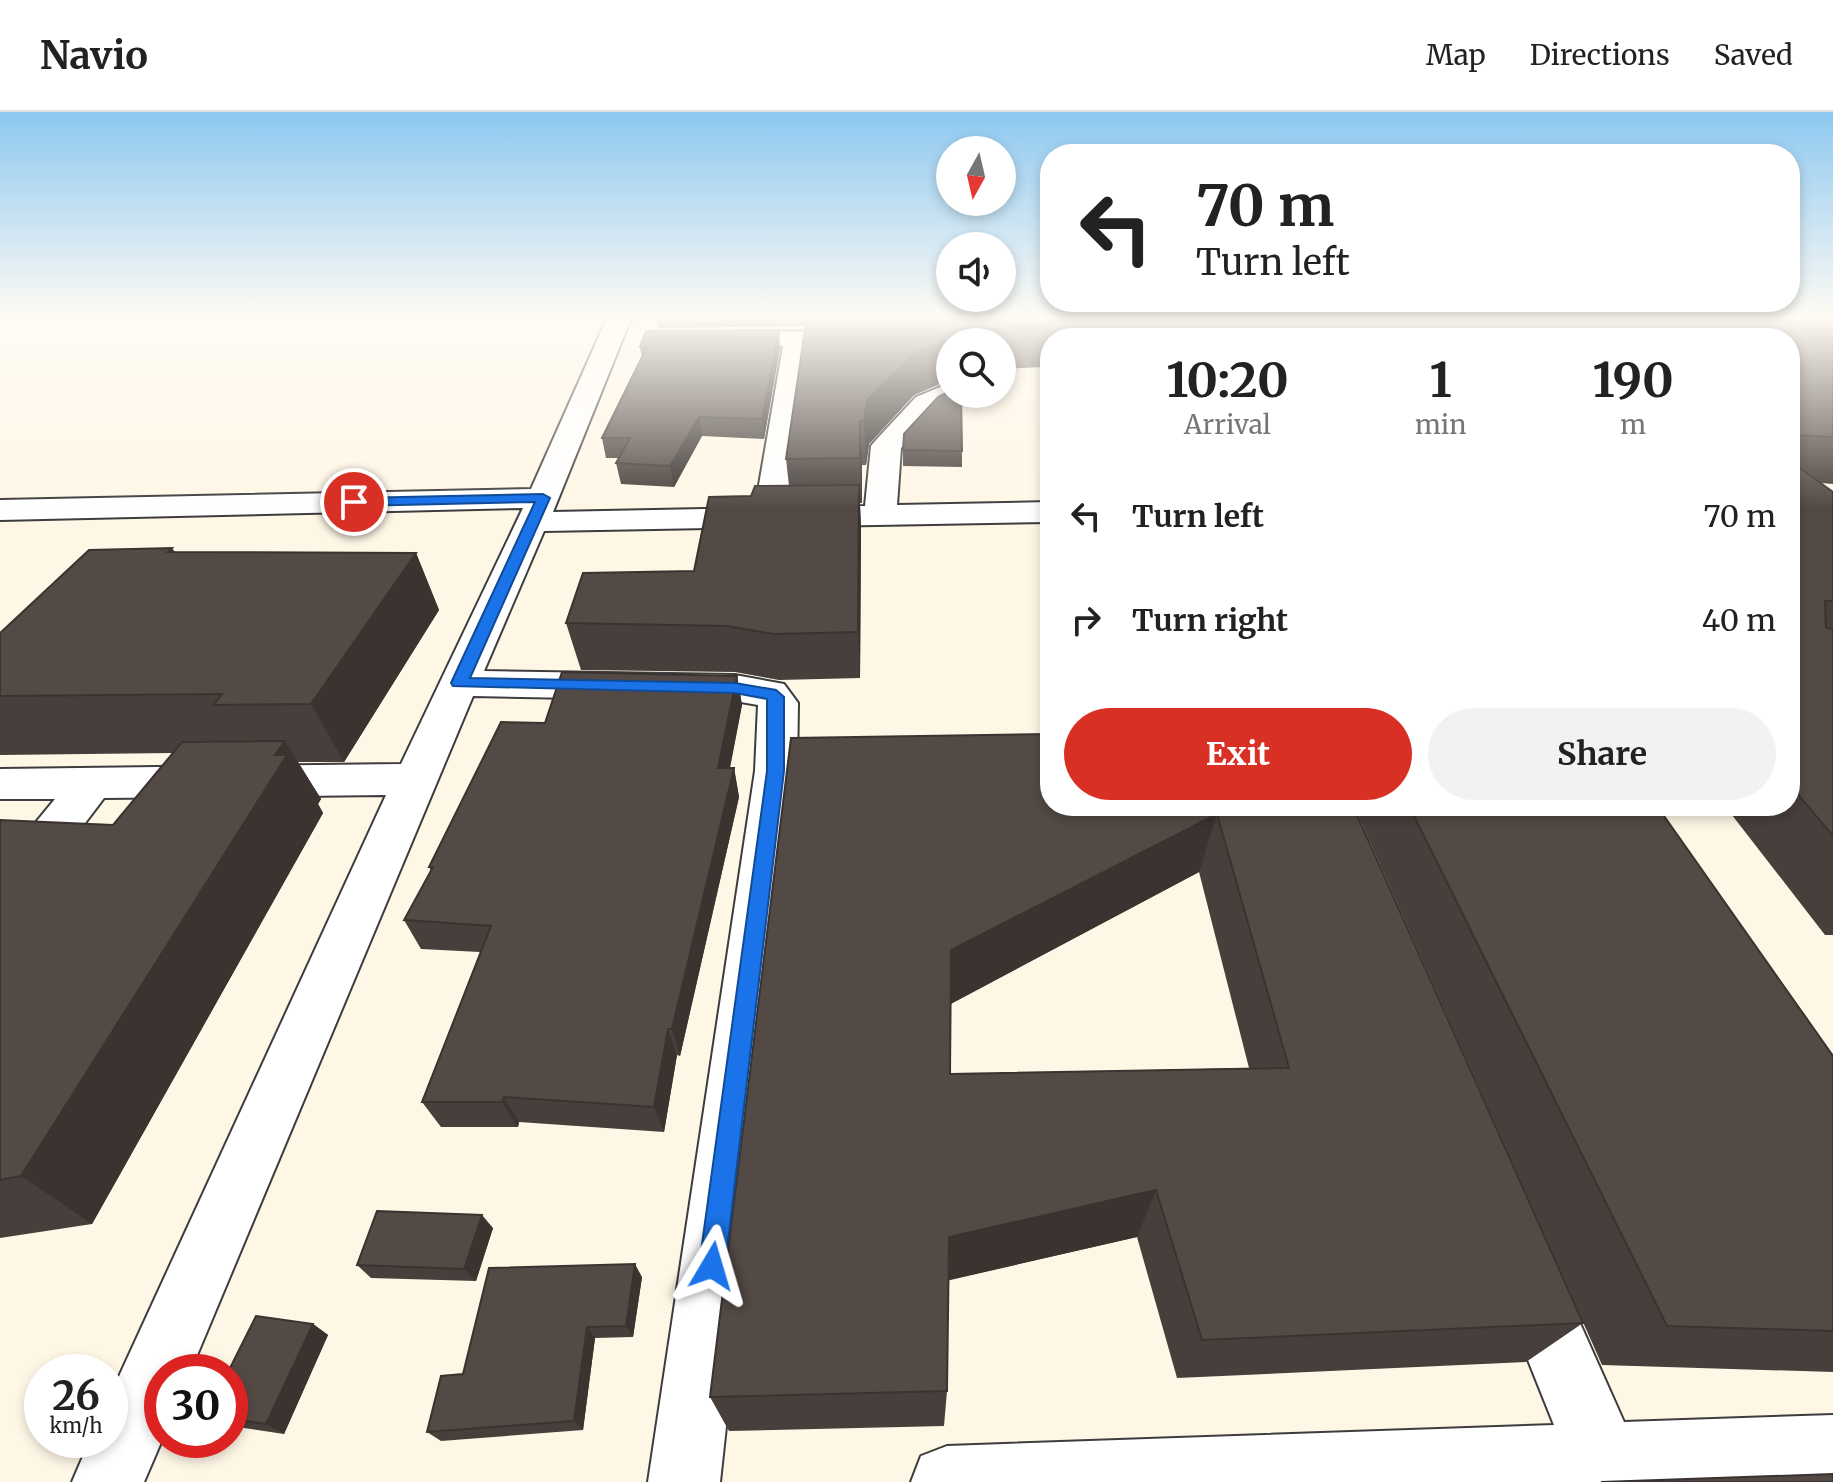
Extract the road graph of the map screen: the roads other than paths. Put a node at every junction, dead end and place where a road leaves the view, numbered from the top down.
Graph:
1 (600, 380) edge
2 (791, 380) edge
3 (936, 398) edge
4 (538, 510) junction
5 (2, 511) edge
6 (1040, 512) edge
7 (880, 515) junction
8 (770, 517) junction
9 (459, 683) junction
10 (415, 779) junction
11 (92, 783) junction
12 (0, 784) edge
13 (0, 900) edge
14 (1512, 1243) edge
15 (1833, 1451) edge
16 (1604, 1461) junction
17 (108, 1482) edge
18 (684, 1482) edge
19 (947, 1482) edge

1 - 4 street
2 - 8 street
3 - 7 street
4 - 5 street
4 - 8 street
4 - 9 street
6 - 7 street
7 - 8 street
9 - 10 street
9 - 18 street
10 - 11 street
10 - 17 street
11 - 12 street
11 - 13 street
14 - 16 street
15 - 16 street
16 - 19 street

